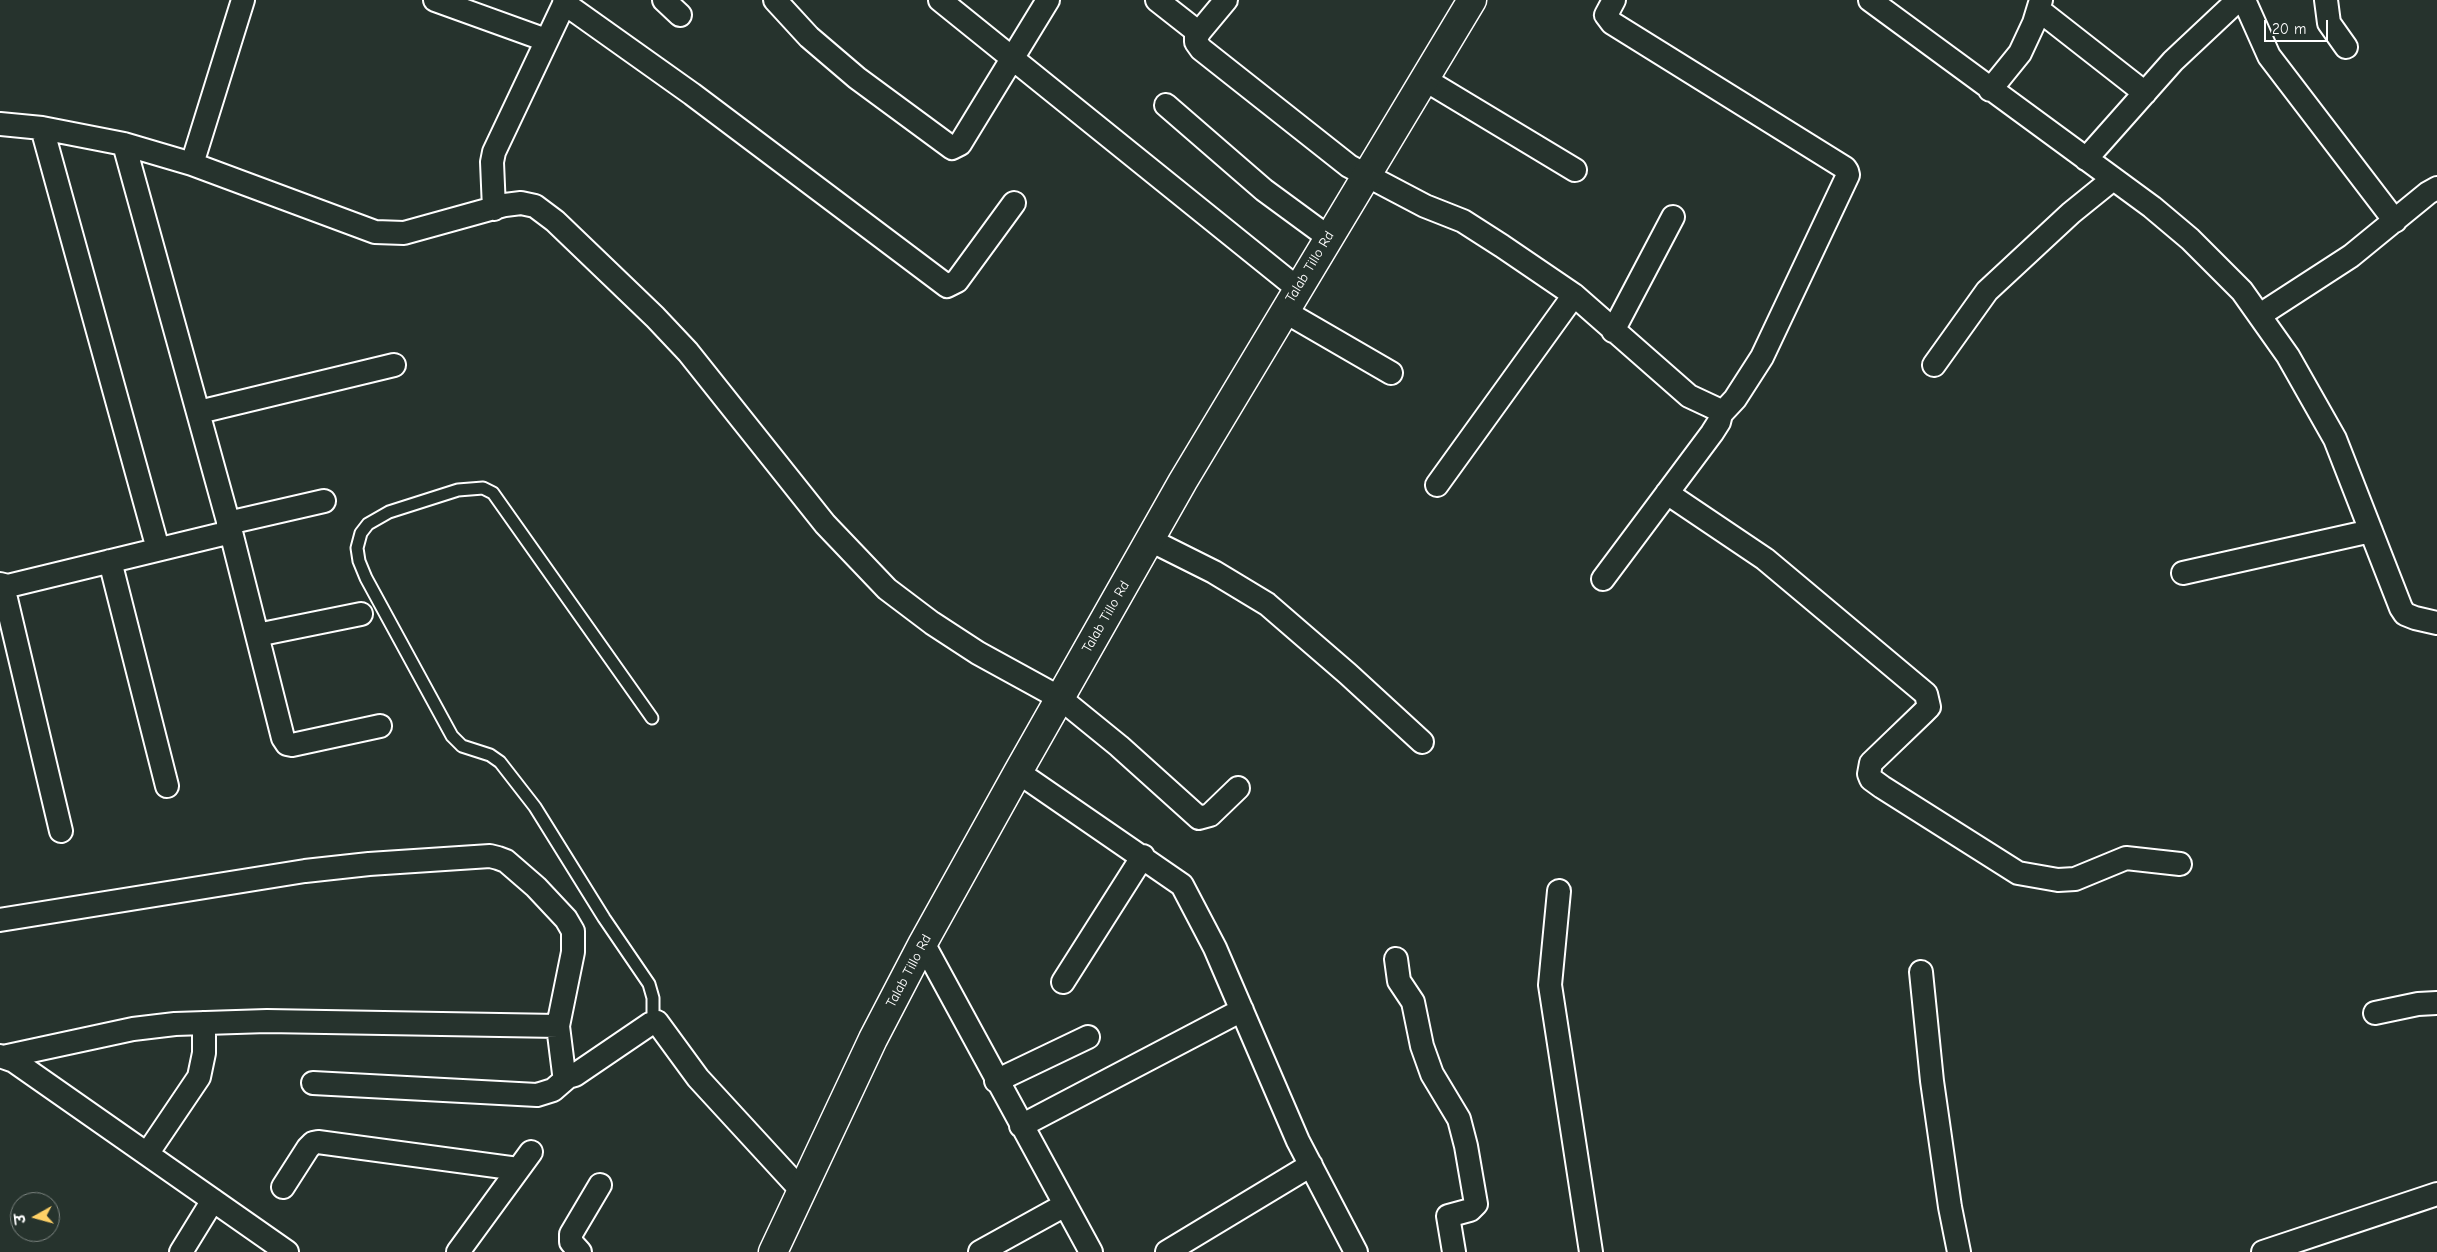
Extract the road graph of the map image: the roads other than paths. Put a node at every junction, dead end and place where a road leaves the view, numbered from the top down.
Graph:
1 (243, 0) edge
2 (435, 0) edge
3 (775, 0) edge
4 (940, 0) edge
5 (1048, 0) edge
6 (1157, 0) edge
7 (1226, 0) edge
8 (1472, 0) edge
9 (1614, 0) edge
10 (1870, 0) edge
11 (2238, 0) edge
12 (2244, 0) edge
13 (2326, 0) edge
14 (565, 2) edge
15 (2040, 5) edge
16 (1199, 33) junction
17 (546, 40) junction
18 (2346, 47) dead end
19 (1014, 58) junction
20 (1424, 79) junction
21 (1990, 90) junction
22 (2145, 92) junction
23 (1166, 105) dead end
24 (0, 124) edge
25 (42, 128) junction
26 (124, 144) junction
27 (197, 146) junction
28 (2086, 159) junction
29 (1575, 170) dead end
30 (1365, 176) junction
31 (2113, 179) junction
32 (2437, 188) edge
33 (1014, 203) dead end
34 (494, 209) junction
35 (1673, 217) dead end
36 (2395, 221) junction
37 (1328, 237) junction
38 (1574, 295) junction
39 (1291, 299) junction
40 (2260, 315) junction
41 (1613, 331) junction
42 (394, 365) dead end
43 (1934, 365) dead end
44 (1391, 373) dead end
45 (199, 412) junction
46 (1721, 414) junction
47 (1436, 485) dead end
48 (1667, 493) junction
49 (324, 501) dead end
50 (230, 527) junction
51 (2371, 531) junction
52 (1150, 540) junction
53 (158, 549) junction
54 (110, 561) junction
55 (2183, 573) dead end
56 (1602, 579) dead end
57 (2, 585) edge
58 (361, 614) dead end
59 (2437, 623) edge
60 (257, 635) junction
61 (1060, 698) junction
62 (652, 718) dead end
63 (380, 726) dead end
64 (1422, 742) dead end
65 (1018, 772) junction
66 (167, 786) dead end
67 (1238, 788) dead end
68 (61, 831) dead end
69 (1143, 856) junction
70 (2180, 864) dead end
71 (1558, 891) dead end
72 (0, 920) edge
73 (923, 943) junction
74 (1396, 959) dead end
75 (1921, 972) dead end
76 (1063, 982) dead end
77 (2437, 1003) edge
78 (1242, 1010) junction
79 (2376, 1013) dead end
80 (653, 1022) junction
81 (204, 1023) junction
82 (558, 1026) junction
83 (1088, 1037) dead end
84 (2, 1057) edge
85 (568, 1077) junction
86 (996, 1081) junction
87 (313, 1082) dead end
88 (1021, 1126) junction
89 (147, 1154) junction
90 (1311, 1165) junction
91 (600, 1185) dead end
92 (283, 1187) dead end
93 (801, 1190) junction
94 (2437, 1194) edge
95 (213, 1200) junction
96 (1064, 1204) junction
97 (181, 1252) edge
98 (287, 1252) edge
99 (458, 1252) edge
100 (580, 1252) edge
101 (773, 1252) edge
102 (980, 1252) edge
103 (1091, 1252) edge
104 (1167, 1252) edge
105 (1356, 1252) edge
106 (1454, 1252) edge
107 (1591, 1252) edge
108 (1959, 1252) edge
109 (2263, 1252) edge

1 - 27 street
2 - 17 street
3 - 19 street
4 - 19 street
5 - 19 street
6 - 16 street
7 - 16 street
8 - 20 main road, Talab Tillo Rd
9 - 46 street
10 - 21 street
11 - 22 street
12 - 36 street
13 - 18 street
14 - 17 street
14 - 33 street
15 - 21 street
15 - 22 street
16 - 30 street
17 - 34 street
19 - 39 street
20 - 29 street
20 - 30 main road, Talab Tillo Rd
21 - 28 street
22 - 28 street
23 - 37 street
24 - 25 street
25 - 26 street
25 - 53 street
26 - 27 street
26 - 45 street
27 - 34 street
28 - 31 street
30 - 37 main road, Talab Tillo Rd
30 - 38 street
31 - 40 street
31 - 43 street
32 - 36 street
34 - 61 street
35 - 41 street
36 - 40 street
37 - 39 main road, Talab Tillo Rd
38 - 41 street
38 - 47 street
39 - 44 street
39 - 52 main road, Talab Tillo Rd
40 - 51 street
41 - 46 street
42 - 45 street
45 - 50 street
46 - 48 street
48 - 56 street
48 - 70 street
49 - 50 street
50 - 53 street
50 - 60 street
51 - 55 street
51 - 59 street
52 - 61 main road, Talab Tillo Rd
52 - 64 street
53 - 54 street
54 - 57 street
54 - 66 street
57 - 68 street
58 - 60 street
60 - 63 street
61 - 65 main road, Talab Tillo Rd
61 - 67 street
62 - 80 lane
65 - 69 street
65 - 73 main road, Talab Tillo Rd
69 - 76 street
69 - 78 street
71 - 107 street
72 - 82 street
73 - 86 street
73 - 93 main road, Talab Tillo Rd
74 - 106 street
75 - 108 street
77 - 79 street
78 - 88 street
78 - 90 street
80 - 85 street
80 - 93 street
81 - 82 street
81 - 84 street
81 - 89 street
82 - 85 street
83 - 86 street
84 - 89 street
85 - 87 street
86 - 88 street
88 - 96 street
89 - 95 street
90 - 104 street
90 - 105 street
91 - 100 street
92 - 99 street
93 - 101 main road, Talab Tillo Rd
94 - 109 street
95 - 97 street
95 - 98 street
96 - 102 street
96 - 103 street

